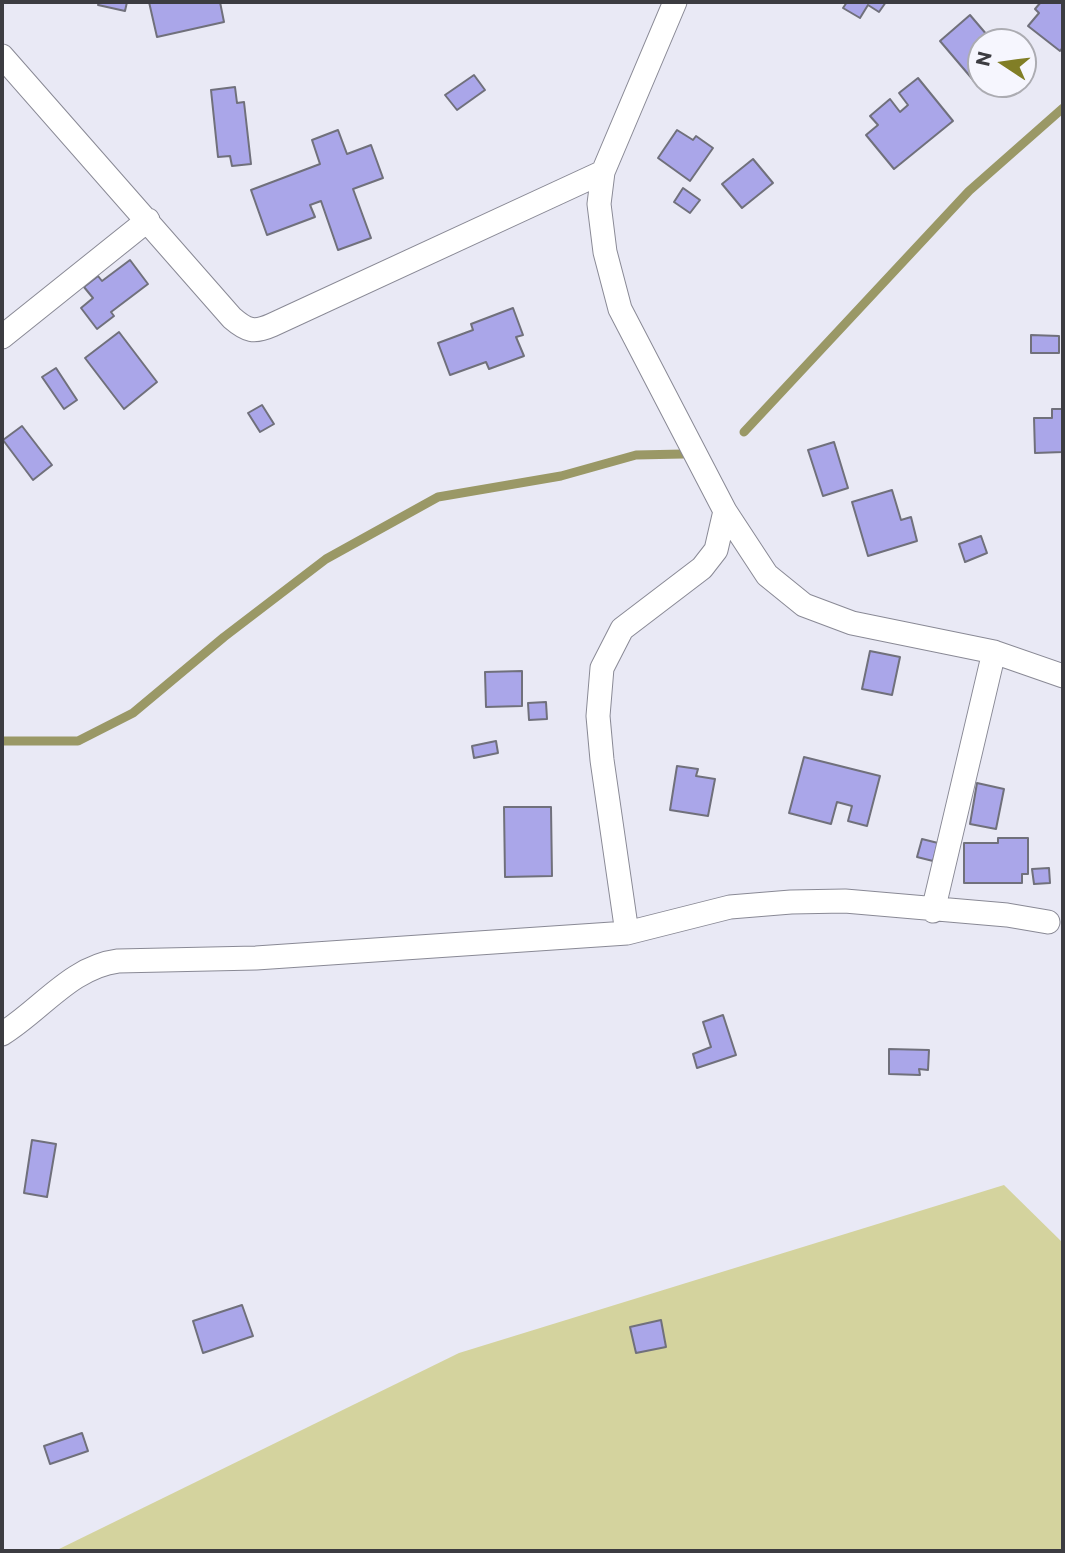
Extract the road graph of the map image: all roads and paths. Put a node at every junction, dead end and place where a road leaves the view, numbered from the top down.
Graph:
1 (675, 2) edge
2 (2, 56) edge
3 (603, 172) junction
4 (148, 220) junction
5 (2, 337) edge
6 (725, 511) junction
7 (994, 652) junction
8 (1063, 677) edge
9 (933, 911) junction
10 (1048, 922) dead end
11 (627, 933) junction
12 (2, 1034) edge

1 - 3 street
2 - 4 street
3 - 4 street
3 - 6 street
4 - 5 street
6 - 7 street
6 - 11 street
7 - 8 street
7 - 9 street
9 - 10 street
9 - 11 street
11 - 12 street

